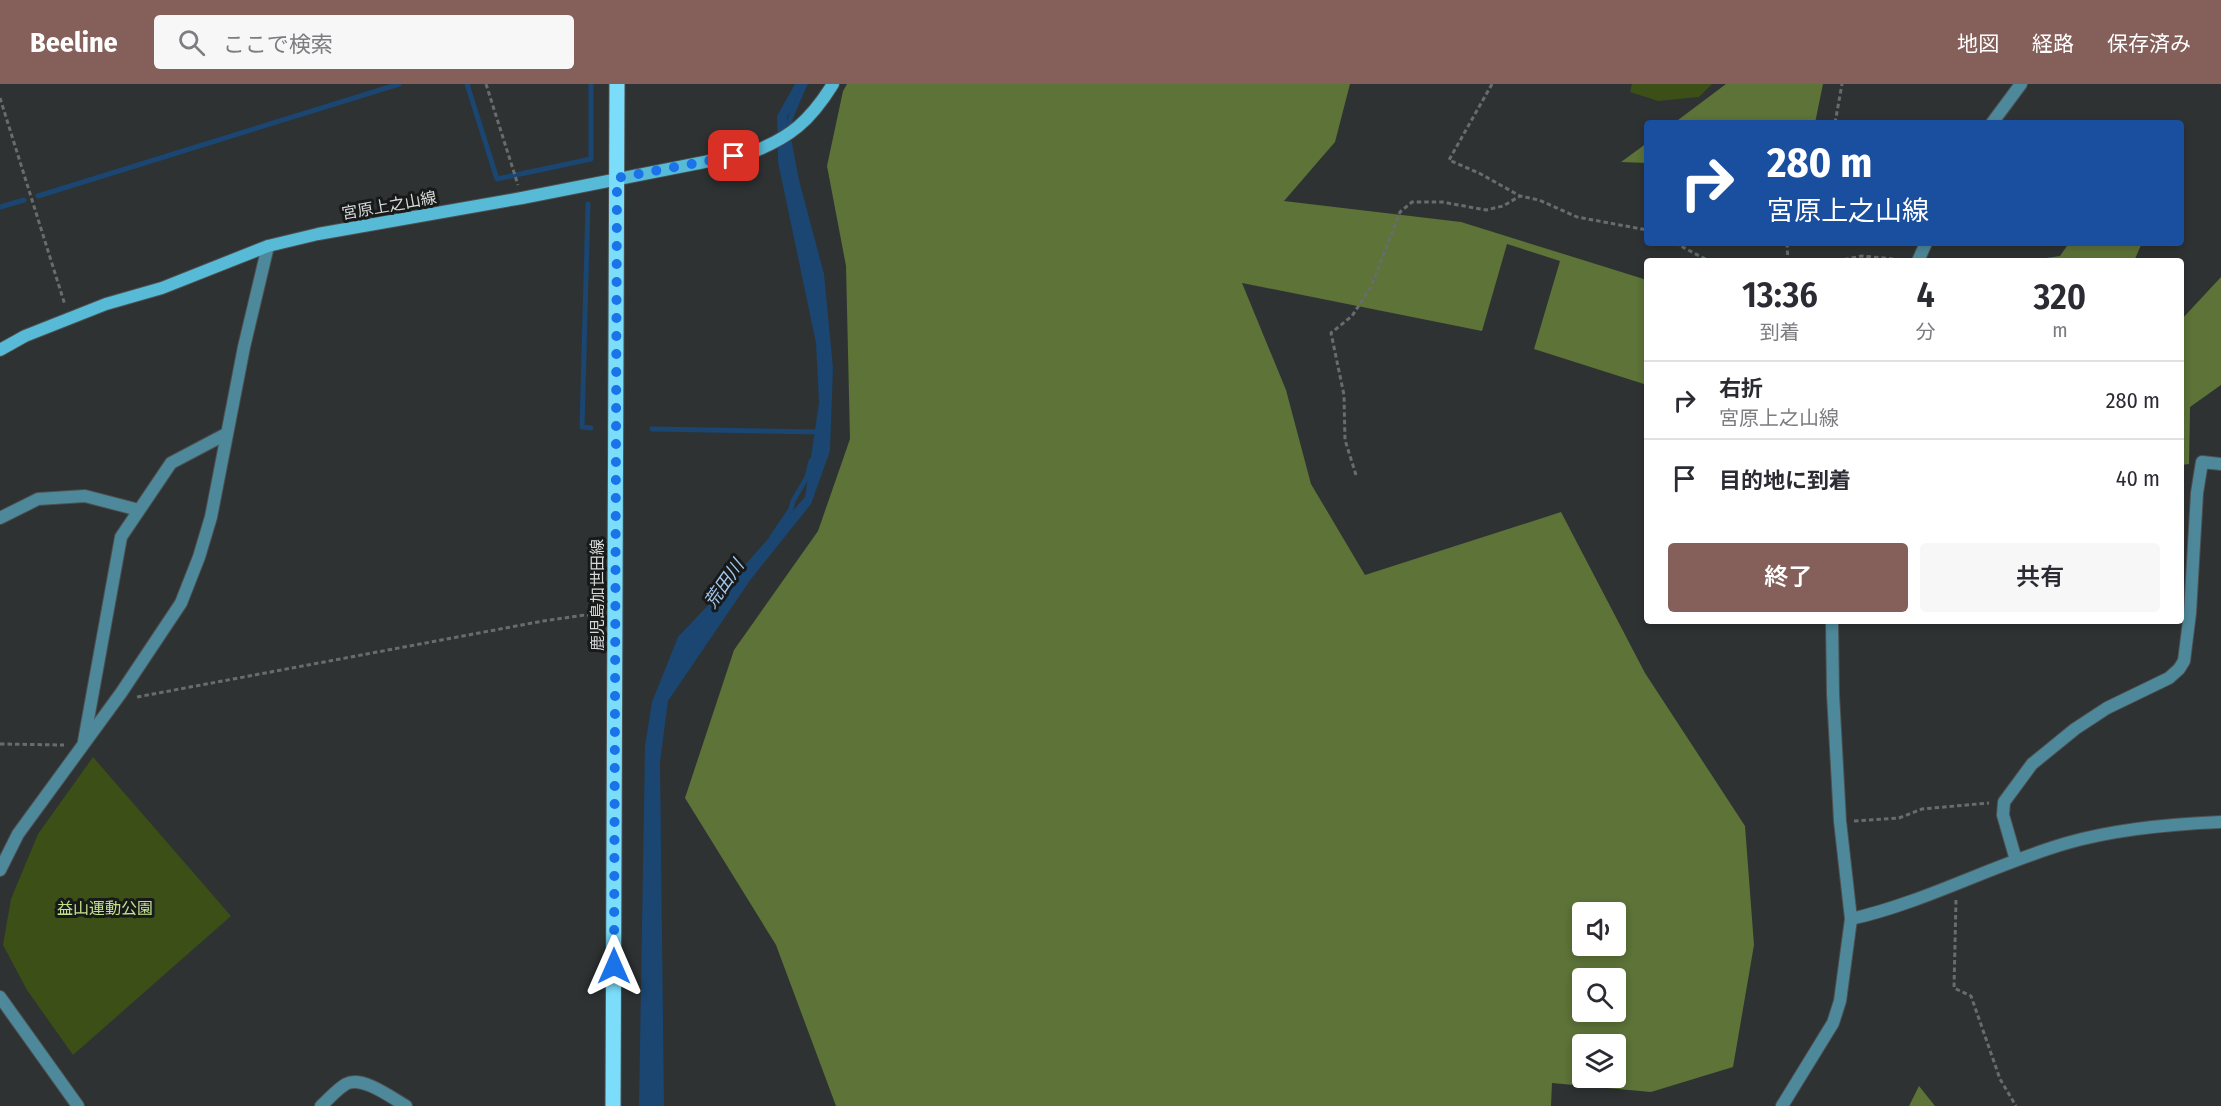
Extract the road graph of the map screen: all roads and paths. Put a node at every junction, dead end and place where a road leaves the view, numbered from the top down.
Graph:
1 (486, 84) edge
2 (617, 84) edge
3 (832, 84) edge
4 (1492, 84) edge
5 (1842, 84) edge
6 (2021, 84) edge
7 (0, 98) edge
8 (1836, 120) edge
9 (1994, 120) edge
10 (617, 178) junction
11 (518, 185) dead end
12 (1520, 196) junction
13 (1644, 229) edge
14 (268, 246) junction
15 (1681, 246) edge
16 (1703, 258) edge
17 (1852, 258) edge
18 (1881, 258) edge
19 (69, 318) junction
20 (0, 350) edge
21 (225, 434) junction
22 (2221, 464) edge
23 (1356, 475) dead end
24 (139, 510) junction
25 (0, 518) edge
26 (615, 615) junction
27 (1832, 624) edge
28 (121, 693) junction
29 (0, 744) edge
30 (84, 745) junction
31 (2004, 802) junction
32 (1840, 822) junction
33 (2221, 822) edge
34 (2016, 860) junction
35 (0, 870) edge
36 (1957, 882) junction
37 (1851, 919) junction
38 (0, 997) edge
39 (78, 1106) edge
40 (321, 1106) edge
41 (406, 1106) edge
42 (613, 1106) edge
43 (1782, 1106) edge
44 (2016, 1106) edge

1 - 11 path
2 - 10 main road, 鹿児島加世田線
3 - 10 street, 宮原上之山線
4 - 12 path
5 - 8 path
6 - 9 street
7 - 19 path
10 - 14 street, 宮原上之山線
10 - 26 main road, 鹿児島加世田線
12 - 13 path
12 - 23 path
14 - 19 street, 宮原上之山線
14 - 21 street
15 - 16 path
17 - 18 path
19 - 20 street, 宮原上之山線
21 - 24 street
21 - 28 street
22 - 31 street
24 - 25 street
24 - 30 street
26 - 28 path
26 - 42 main road, 鹿児島加世田線
27 - 32 street
28 - 30 street
29 - 30 path
30 - 35 street
31 - 32 path
31 - 34 street
32 - 37 street
33 - 34 street
34 - 36 street
36 - 37 street
36 - 44 path
37 - 43 street
38 - 39 street
40 - 41 street

